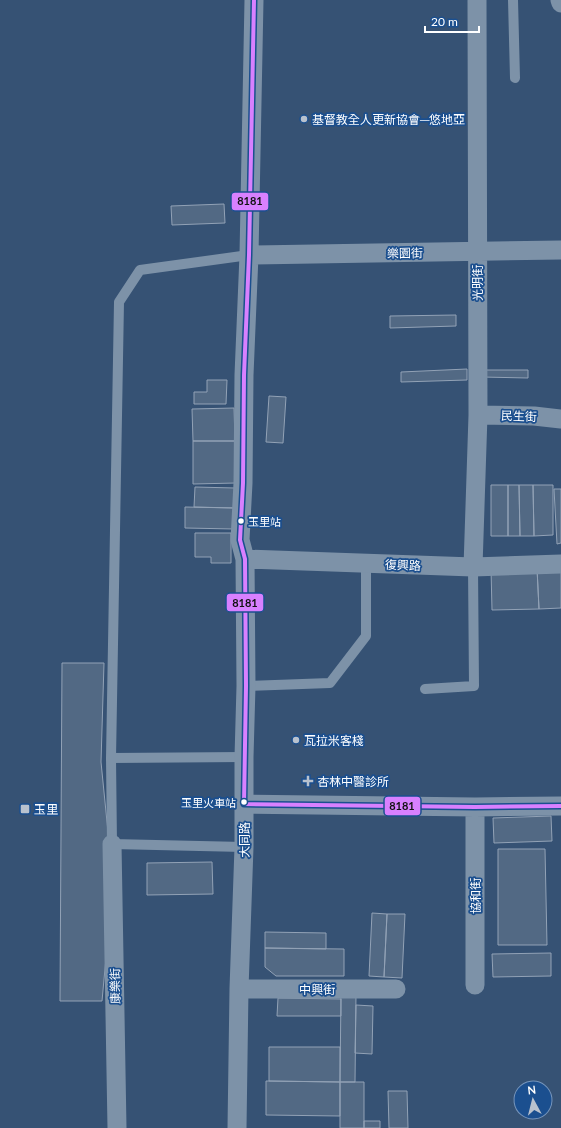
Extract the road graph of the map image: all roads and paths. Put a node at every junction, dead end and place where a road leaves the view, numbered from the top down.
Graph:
1 (254, 0) edge
2 (476, 0) edge
3 (513, 0) edge
4 (560, 0) edge
5 (561, 3) edge
6 (515, 78) dead end
7 (561, 250) edge
8 (477, 252) junction
9 (249, 255) junction
10 (478, 415) junction
11 (561, 419) edge
12 (245, 559) junction
13 (366, 563) junction
14 (561, 564) edge
15 (473, 567) junction
16 (246, 686) junction
17 (425, 689) dead end
18 (244, 757) junction
19 (111, 758) junction
20 (244, 804) junction
21 (561, 806) edge
22 (475, 807) junction
23 (112, 844) junction
24 (244, 847) junction
25 (475, 985) dead end
26 (239, 989) junction
27 (396, 989) dead end
28 (117, 1128) edge
29 (237, 1128) edge

1 - 9 street, 大同路
2 - 8 street, 光明街
3 - 6 lane
4 - 5 street
7 - 8 street, 樂園街
8 - 9 street, 樂園街
8 - 10 street, 光明街
9 - 12 street, 大同路
9 - 19 lane
10 - 11 street, 民生街
10 - 15 street, 光明街
12 - 13 street, 復興路
12 - 16 street, 大同路
13 - 15 street, 復興路
13 - 16 lane
14 - 15 street, 復興路
15 - 17 lane
16 - 18 street, 大同路
18 - 19 lane
18 - 20 street, 大同路
19 - 23 lane
20 - 22 street
20 - 24 street, 大同路
21 - 22 street
22 - 25 street, 協和街
23 - 24 lane
23 - 28 street, 康樂街
24 - 26 street, 大同路
26 - 27 street, 中興街
26 - 29 street, 大同路

